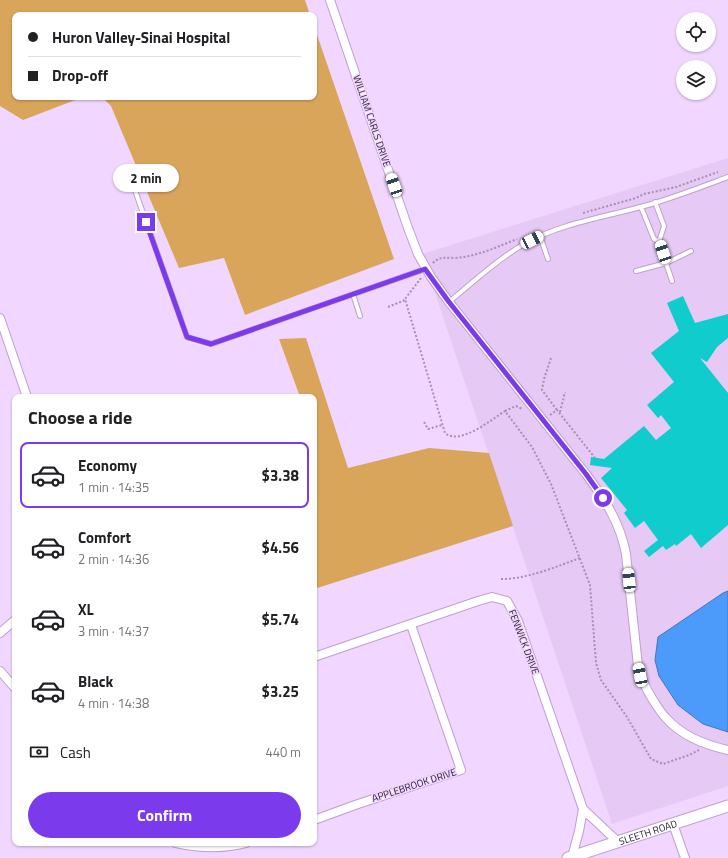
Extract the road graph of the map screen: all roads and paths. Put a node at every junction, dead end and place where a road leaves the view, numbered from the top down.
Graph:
1 (330, 0) edge
2 (728, 177) edge
3 (131, 180) dead end
4 (656, 202) junction
5 (641, 206) junction
6 (540, 236) junction
7 (659, 242) junction
8 (691, 251) dead end
9 (548, 259) dead end
10 (666, 263) junction
11 (425, 269) junction
12 (636, 271) dead end
13 (672, 281) dead end
14 (353, 294) junction
15 (405, 299) dead end
16 (449, 302) junction
17 (388, 307) dead end
18 (360, 316) dead end
19 (0, 318) edge
20 (551, 358) dead end
21 (565, 392) dead end
22 (26, 394) edge
23 (558, 410) dead end
24 (560, 413) dead end
25 (424, 422) dead end
26 (442, 425) dead end
27 (580, 558) dead end
28 (501, 579) dead end
29 (12, 623) edge
30 (411, 625) junction
31 (0, 633) edge
32 (317, 656) edge
33 (0, 671) edge
34 (12, 685) edge
35 (728, 750) edge
36 (728, 806) edge
37 (583, 809) junction
38 (317, 819) edge
39 (673, 824) junction
40 (618, 842) junction
41 (193, 846) edge
42 (228, 846) edge
43 (570, 858) edge
44 (685, 858) edge

1 - 11 street, WILLIAM CARLS DRIVE
2 - 4 lane
3 - 14 lane
4 - 5 lane
4 - 7 lane
5 - 6 lane
5 - 7 lane
6 - 9 lane
6 - 16 lane
7 - 10 lane
8 - 10 lane
10 - 12 lane
10 - 13 lane
11 - 14 lane
11 - 16 street, WILLIAM CARLS DRIVE
14 - 18 lane
15 - 17 path
16 - 35 street, WILLIAM CARLS DRIVE
19 - 22 street
20 - 23 path
21 - 24 path
25 - 26 path
27 - 28 path
29 - 31 street
30 - 32 street, FENWICK DRIVE
30 - 37 street, FENWICK DRIVE
30 - 38 street, APPLEBROOK DRIVE
33 - 34 street
36 - 39 street, SLEETH ROAD
37 - 40 street, FENWICK DRIVE
37 - 43 street, FENWICK DRIVE
39 - 40 street, SLEETH ROAD
39 - 44 street
40 - 43 street, SLEETH ROAD
41 - 42 street

